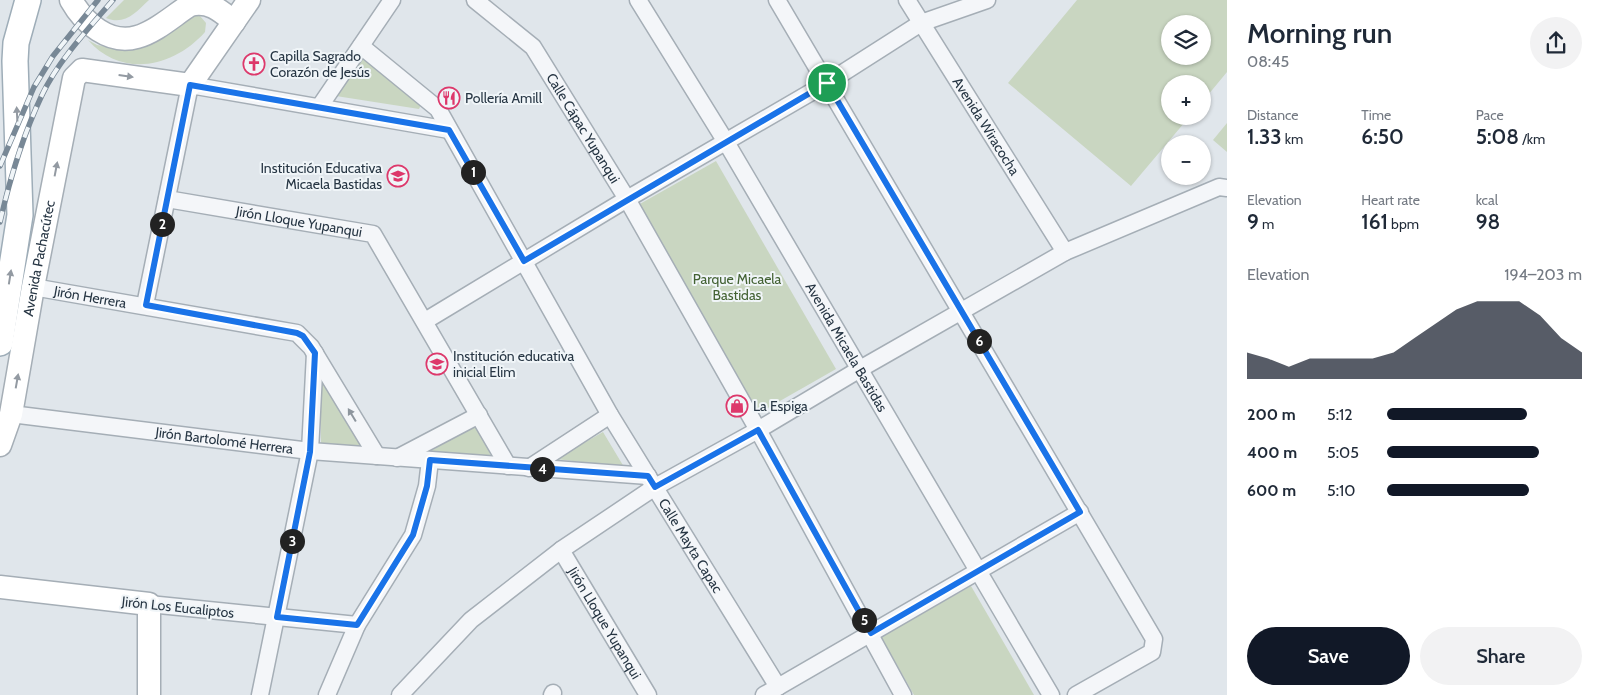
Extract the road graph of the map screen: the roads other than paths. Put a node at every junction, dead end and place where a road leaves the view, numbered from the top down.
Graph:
1 (28, 0) edge
2 (71, 0) edge
3 (89, 0) edge
4 (178, 0) edge
5 (249, 0) edge
6 (392, 0) edge
7 (475, 0) edge
8 (638, 0) edge
9 (778, 0) edge
10 (907, 0) edge
11 (987, 0) edge
12 (234, 22) junction
13 (921, 23) junction
14 (361, 46) junction
15 (827, 83) junction
16 (190, 85) junction
17 (320, 106) junction
18 (449, 130) junction
19 (726, 142) junction
20 (1227, 188) edge
21 (166, 199) junction
22 (627, 199) junction
23 (1065, 252) junction
24 (524, 261) junction
25 (33, 287) junction
26 (146, 305) junction
27 (962, 312) junction
28 (425, 321) junction
29 (0, 343) edge
30 (315, 353) junction
31 (860, 369) junction
32 (11, 414) junction
33 (479, 415) junction
34 (610, 415) junction
35 (758, 430) junction
36 (0, 445) edge
37 (310, 452) junction
38 (377, 456) junction
39 (398, 458) junction
40 (430, 460) junction
41 (508, 466) junction
42 (529, 468) junction
43 (651, 482) junction
44 (1080, 512) junction
45 (561, 550) junction
46 (978, 571) junction
47 (0, 587) edge
48 (149, 604) junction
49 (277, 617) junction
50 (357, 625) junction
51 (871, 633) junction
52 (771, 691) edge
53 (149, 695) edge
54 (260, 695) edge
55 (327, 695) edge
56 (400, 695) edge
57 (648, 695) edge
58 (903, 695) edge
59 (1051, 695) edge
60 (1076, 695) edge

29 -> 1 main road, Avenida Pachacútec
2 - 12 street
3 - 4 street
5 - 12 street
6 - 14 street
7 - 22 street, Calle Cápac Yupanqui
8 - 19 street, Avenida Micaela Bastidas
9 - 15 street
10 - 13 street, Avenida Wiracocha
11 - 13 street
12 - 16 street
13 - 15 street
13 - 23 street, Avenida Wiracocha
14 - 17 street
14 - 18 street, Calle Mayta Capac
15 - 19 street
15 - 27 street
16 - 17 street
16 - 21 street
25 -> 16 street, Avenida Pachacútec
17 - 18 street
18 - 24 street, Calle Mayta Capac
19 - 22 street
19 - 31 street, Avenida Micaela Bastidas
20 - 23 street
21 - 26 street
21 - 28 street, Jirón Lloque Yupanqui
22 - 24 street
22 - 35 street, Calle Cápac Yupanqui
23 - 27 street
24 - 28 street
24 - 34 street, Calle Mayta Capac
25 - 26 street, Jirón Herrera
32 -> 25 street, Avenida Pachacútec
26 - 30 street, Jirón Herrera
27 - 31 street
27 - 44 street
28 - 33 street, Jirón Lloque Yupanqui
30 - 37 street
38 -> 30 street, Jirón Herrera
31 - 35 street
31 - 46 street, Avenida Micaela Bastidas
32 - 36 street, Avenida Pachacútec
32 - 37 street, Jirón Bartolomé Herrera
33 - 39 street
33 - 41 street, Jirón Lloque Yupanqui
34 - 42 street
34 - 43 street, Calle Mayta Capac
35 - 43 street
35 - 51 street, Calle Cápac Yupanqui
37 - 38 street, Jirón Bartolomé Herrera
37 - 49 street
38 - 39 street, Jirón Bartolomé Herrera
39 - 40 street, Jirón Bartolomé Herrera
40 - 41 street, Jirón Bartolomé Herrera
40 - 50 street
41 - 42 street, Jirón Bartolomé Herrera
42 - 43 street, Jirón Bartolomé Herrera
43 - 45 street
43 - 52 street, Calle Mayta Capac
44 - 46 street
44 - 60 street
45 - 56 street
45 - 57 street, Jirón Lloque Yupanqui
46 - 51 street
46 - 59 street, Avenida Micaela Bastidas
47 - 48 street, Jirón Los Eucaliptos
48 - 49 street, Jirón Los Eucaliptos
48 - 53 street
49 - 50 street, Jirón Los Eucaliptos
49 - 54 street
50 - 55 street
51 - 52 street
51 - 58 street, Calle Cápac Yupanqui

